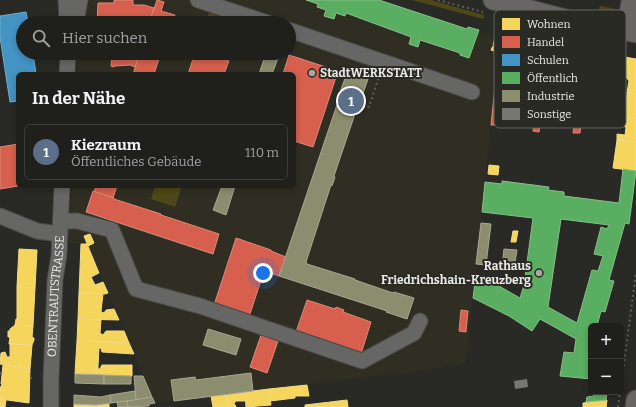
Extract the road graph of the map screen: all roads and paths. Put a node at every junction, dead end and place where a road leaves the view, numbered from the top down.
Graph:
1 (66, 0) edge
2 (80, 0) edge
3 (198, 0) edge
4 (438, 0) edge
5 (628, 2) edge
6 (490, 7) edge
7 (508, 10) edge
8 (67, 16) edge
9 (77, 16) edge
10 (247, 16) edge
11 (296, 32) edge
12 (631, 32) edge
13 (68, 60) edge
14 (384, 62) junction
15 (67, 72) edge
16 (472, 92) dead end
17 (358, 103) dead end
18 (62, 188) edge
19 (0, 216) edge
20 (60, 227) junction
21 (636, 272) edge
22 (420, 320) dead end
23 (624, 363) edge
24 (30, 378) dead end
25 (35, 378) dead end
26 (620, 395) edge
27 (636, 400) edge
28 (51, 407) edge
29 (618, 407) edge
30 (635, 407) edge

1 - 8 street
2 - 9 street
3 - 10 street
4 - 6 path
5 - 12 main road
6 - 7 main road
11 - 14 street
13 - 15 street
14 - 16 street
14 - 17 path
18 - 20 street, OBENTRAUTSTRASSE
19 - 20 street
20 - 22 street
20 - 28 street, OBENTRAUTSTRASSE
21 - 23 path
24 - 25 path
26 - 29 path
27 - 30 main road

